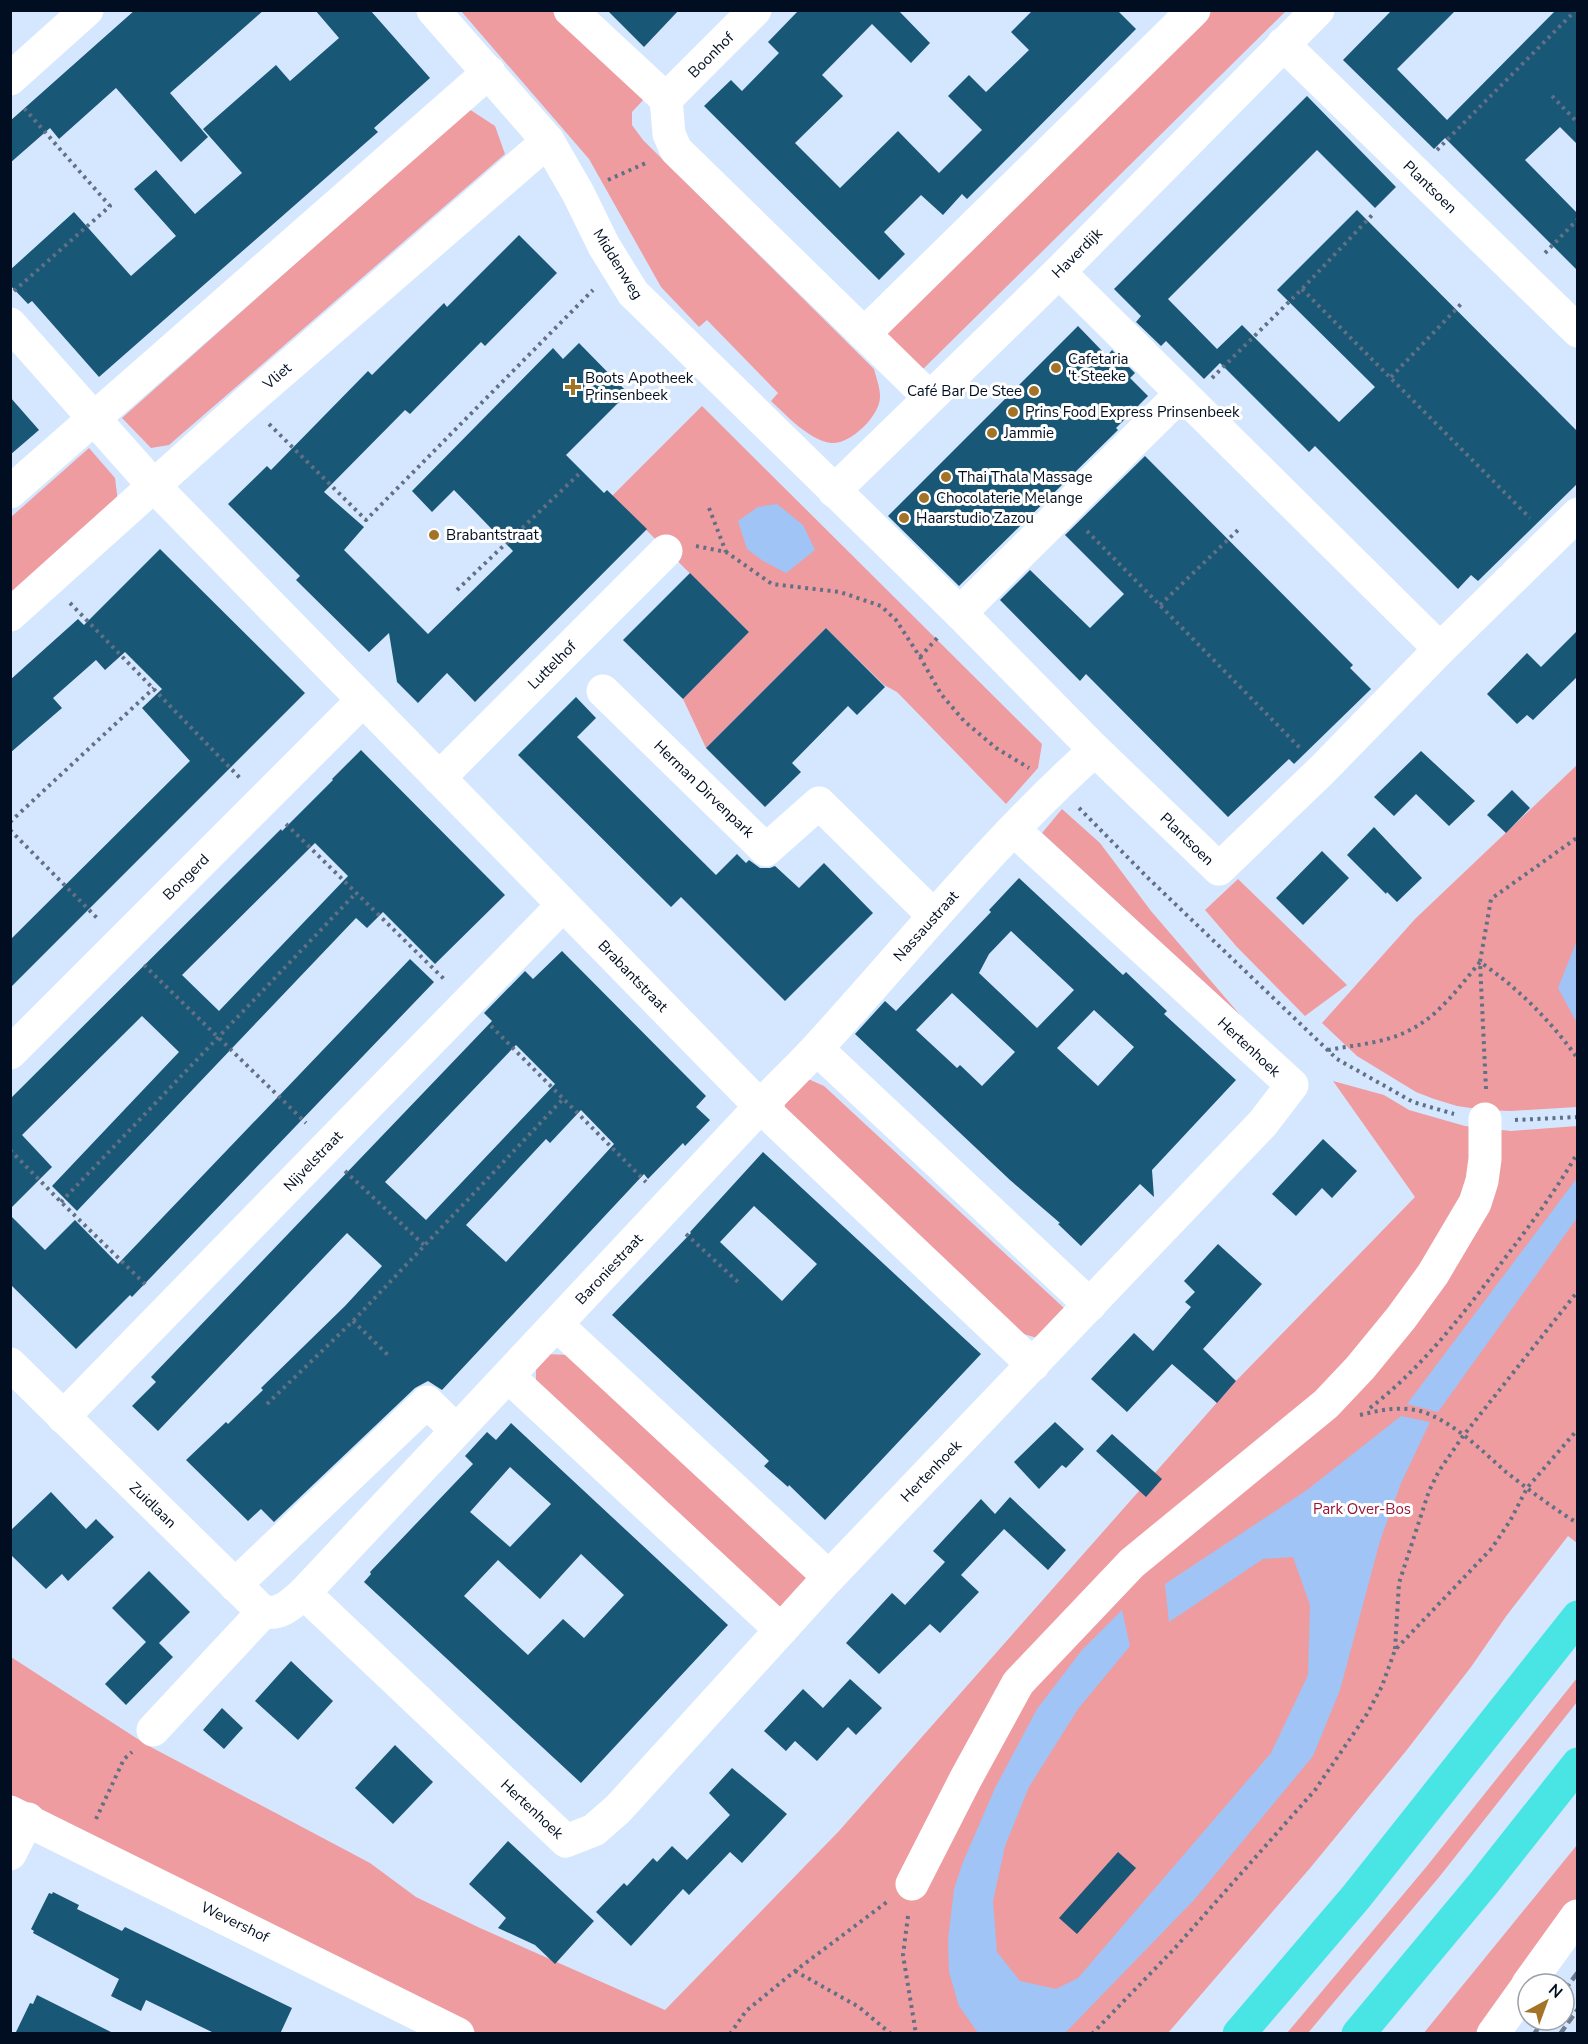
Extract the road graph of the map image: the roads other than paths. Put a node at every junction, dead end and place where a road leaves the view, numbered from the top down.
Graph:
1 (87, 10) edge
2 (433, 10) edge
3 (570, 10) edge
4 (755, 10) edge
5 (1194, 10) edge
6 (1317, 11) edge
7 (1283, 44) junction
8 (489, 72) junction
9 (14, 90) edge
10 (666, 99) junction
11 (548, 141) junction
12 (1059, 272) junction
13 (10, 324) edge
14 (1578, 331) edge
15 (864, 334) junction
16 (930, 397) junction
17 (1185, 398) junction
18 (93, 418) junction
19 (153, 485) junction
20 (834, 491) junction
21 (10, 492) edge
22 (1578, 514) edge
23 (676, 548) road end
24 (960, 613) junction
25 (10, 615) edge
26 (1440, 649) junction
27 (603, 691) dead end
28 (362, 700) junction
29 (1095, 750) junction
30 (439, 778) junction
31 (1014, 830) junction
32 (563, 905) junction
33 (934, 916) junction
34 (817, 1049) junction
35 (10, 1053) edge
36 (760, 1106) junction
37 (1498, 1120) road end
38 (1090, 1305) junction
39 (557, 1325) junction
40 (10, 1364) edge
41 (1033, 1365) junction
42 (508, 1376) junction
43 (63, 1418) junction
44 (456, 1430) junction
45 (829, 1576) junction
46 (235, 1585) junction
47 (304, 1593) junction
48 (263, 1612) junction
49 (1578, 1617) edge
50 (781, 1630) junction
51 (153, 1730) road end
52 (1578, 1764) edge
53 (19, 1816) edge
54 (10, 1854) edge
55 (912, 1884) road end
56 (1577, 1916) edge
57 (1537, 1972) edge
58 (1516, 2001) edge
59 (458, 2034) edge
60 (1239, 2034) edge
61 (1358, 2034) edge
62 (1493, 2034) edge

1 - 9 street
2 - 8 street, Middenweg
3 - 10 street
4 - 10 street, Boonhof
5 - 15 street
6 - 7 street, Haverdijk
7 - 12 street, Haverdijk
7 - 14 street, Plantsoen
8 - 11 street, Middenweg
8 - 18 street
10 - 15 street
11 - 19 street, Vliet
11 - 20 street, Middenweg
12 - 16 street, Haverdijk
12 - 17 street
13 - 18 street, Brabantstraat
15 - 16 street
16 - 20 street, Haverdijk
17 - 24 street
17 - 26 street
18 - 19 street, Brabantstraat
18 - 21 street
19 - 25 street, Vliet
19 - 28 street, Brabantstraat
20 - 24 street, Plantsoen
22 - 26 street, Plantsoen
23 - 30 street, Luttelhof
24 - 29 street, Plantsoen
26 - 29 street, Plantsoen
27 - 33 street, Herman Dirvenpark
28 - 30 street, Brabantstraat
28 - 35 street, Bongerd
29 - 31 street, Nassaustraat
30 - 32 street, Brabantstraat
31 - 33 street, Nassaustraat
31 - 38 street, Hertenhoek
32 - 36 street, Brabantstraat
32 - 43 street, Nijvelstraat
33 - 34 street, Nassaustraat
34 - 36 street, Nassaustraat
34 - 38 street
36 - 39 street, Baroniestraat
36 - 41 street
37 - 55 street
38 - 41 street, Hertenhoek
39 - 42 street, Baroniestraat
39 - 45 street
40 - 43 street, Zuidlaan
41 - 45 street, Hertenhoek
42 - 44 street, Baroniestraat
42 - 50 street
43 - 46 street, Zuidlaan
44 - 46 street
44 - 47 street, Baroniestraat
45 - 50 street, Hertenhoek
46 - 48 street, Zuidlaan
47 - 48 street
47 - 50 street, Hertenhoek
48 - 51 street
49 - 60 highway
52 - 61 highway
53 - 54 street
53 - 59 street, Wevershof
56 - 57 street
58 - 62 street

